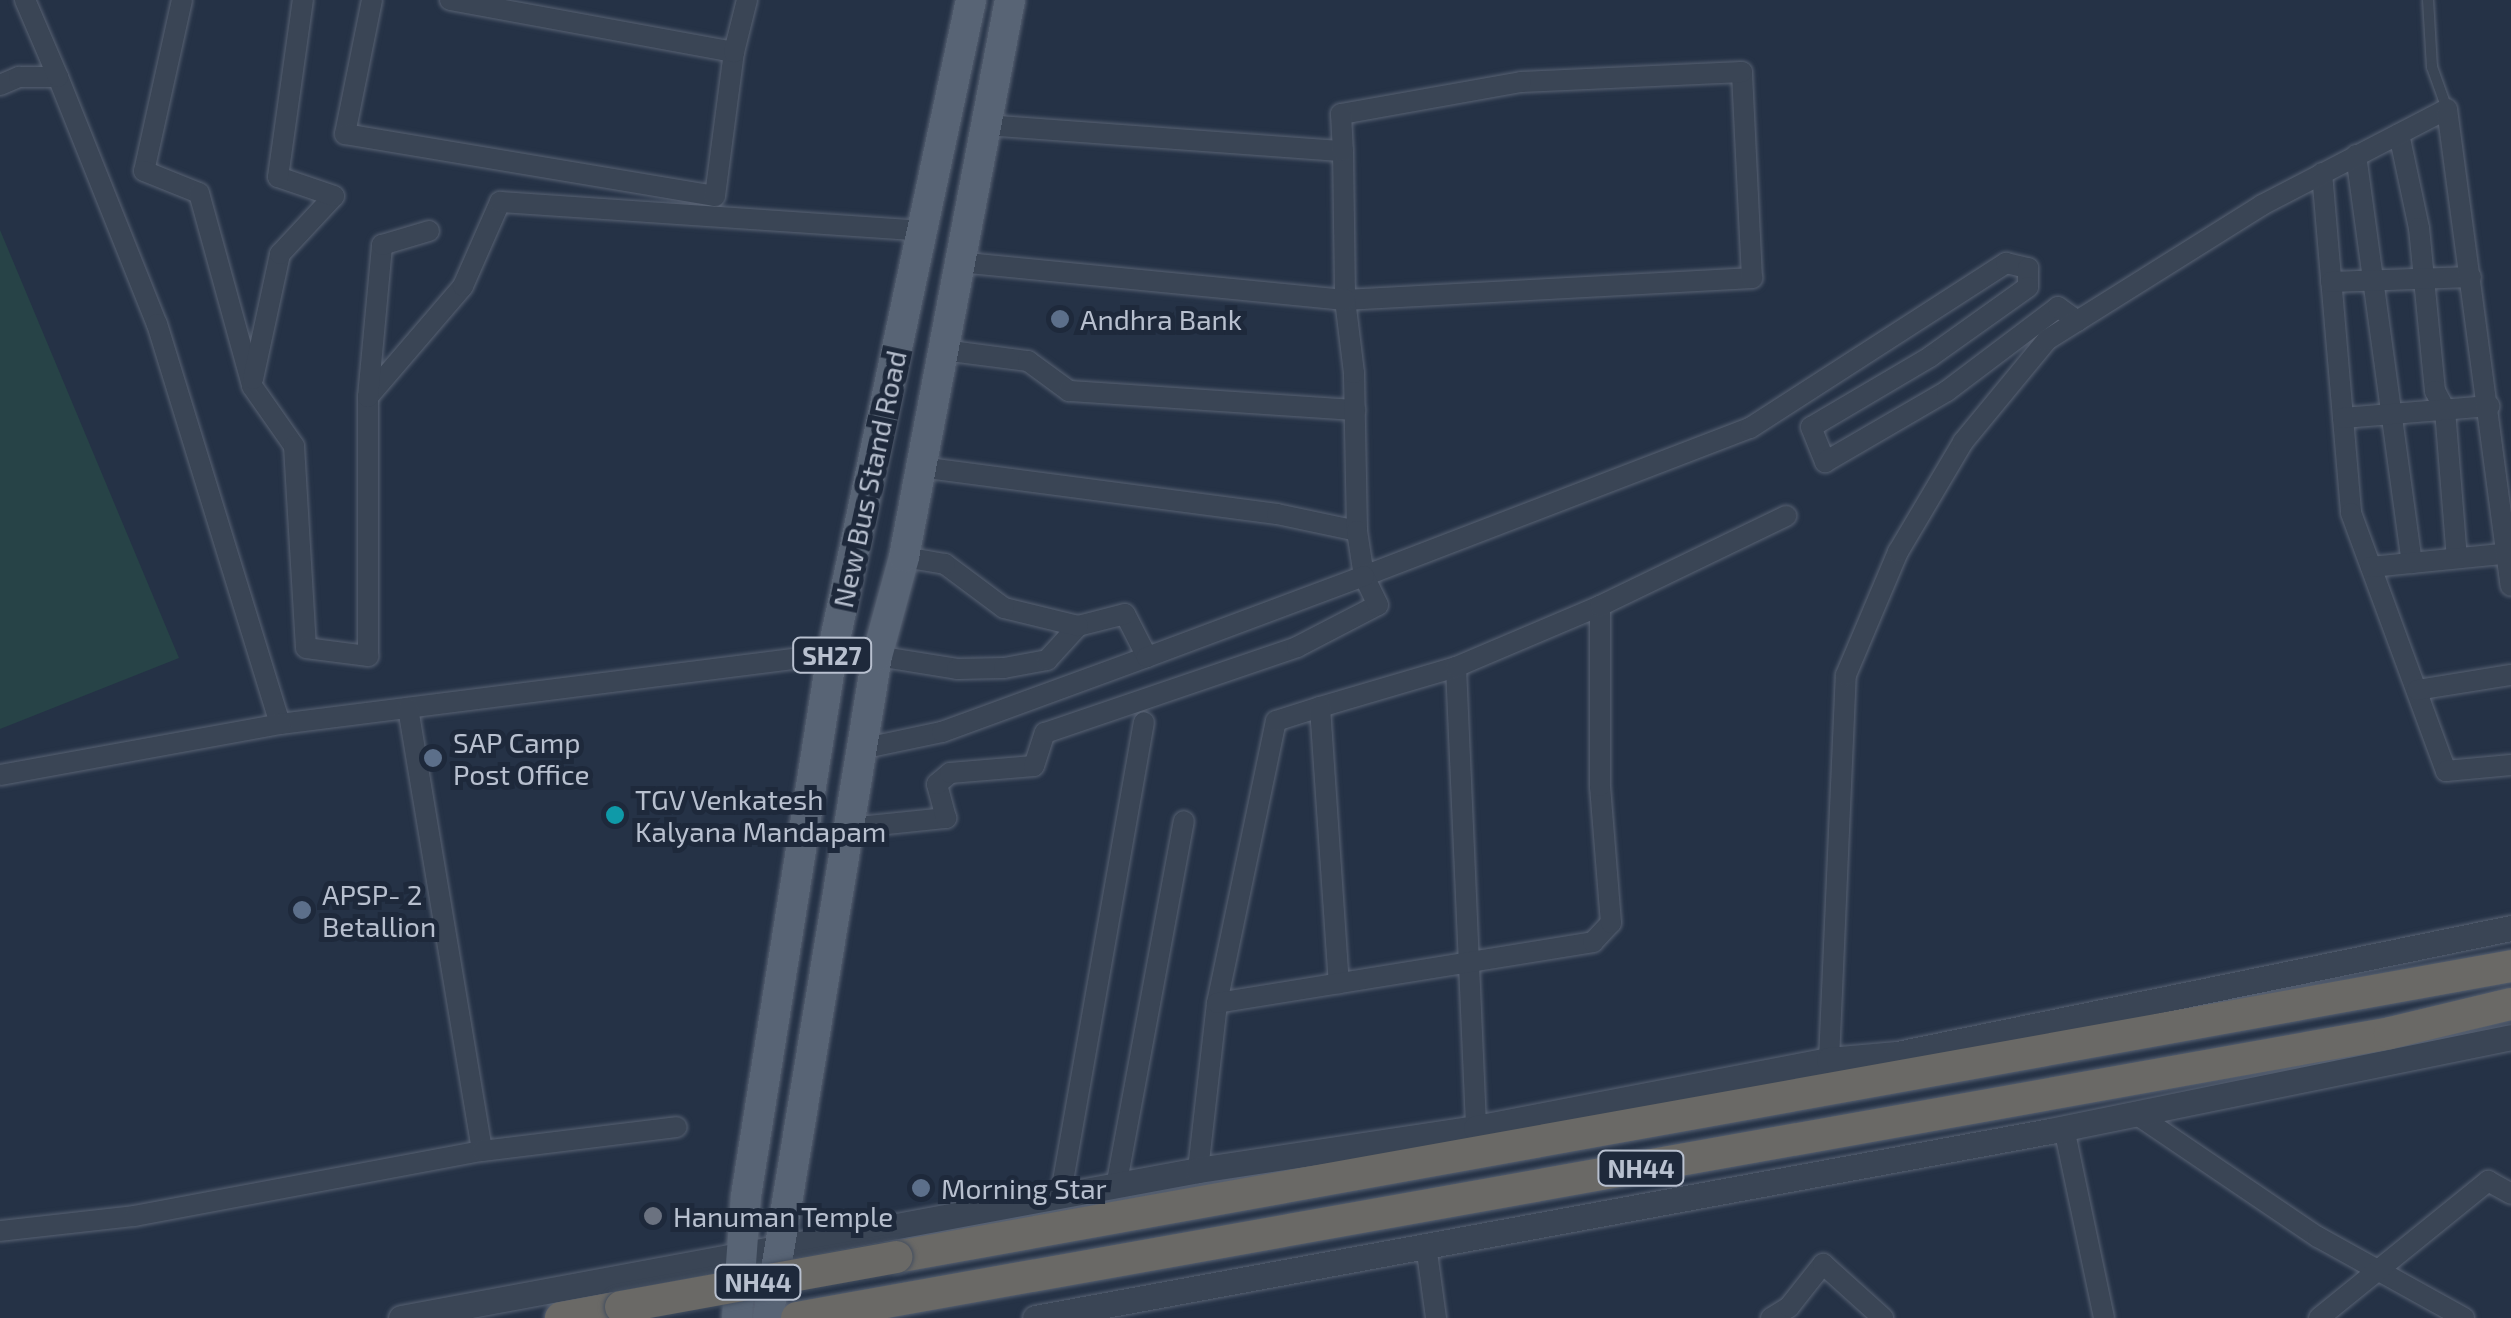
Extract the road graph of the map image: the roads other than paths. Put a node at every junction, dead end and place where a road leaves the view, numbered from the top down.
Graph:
1 (25, 0) edge
2 (182, 0) edge
3 (303, 0) edge
4 (372, 0) edge
5 (450, 0) edge
6 (747, 0) edge
7 (971, 0) edge
8 (1010, 0) edge
9 (2428, 0) edge
10 (734, 52) junction
11 (58, 78) junction
12 (0, 86) edge
13 (2447, 109) junction
14 (985, 126) junction
15 (2399, 134) junction
16 (1343, 150) junction
17 (2356, 156) junction
18 (2322, 173) junction
19 (429, 231) dead end
20 (921, 231) junction
21 (960, 262) junction
22 (2471, 277) junction
23 (2422, 278) junction
24 (2373, 280) junction
25 (2331, 282) junction
26 (1345, 300) junction
27 (2078, 321) junction
28 (943, 350) junction
29 (252, 386) junction
30 (368, 397) junction
31 (2490, 406) junction
32 (1355, 410) junction
33 (2445, 410) junction
34 (2392, 414) junction
35 (2343, 418) junction
36 (920, 467) junction
37 (1786, 516) dead end
38 (1357, 531) junction
39 (2509, 553) edge
40 (904, 557) junction
41 (2457, 558) junction
42 (2412, 563) junction
43 (2372, 567) junction
44 (1364, 576) junction
45 (2511, 586) edge
46 (1600, 606) junction
47 (1078, 626) junction
48 (832, 654) junction
49 (878, 656) junction
50 (1147, 657) junction
51 (1456, 667) junction
52 (2511, 675) edge
53 (2417, 690) junction
54 (408, 708) junction
55 (1320, 708) junction
56 (1144, 722) dead end
57 (280, 724) junction
58 (861, 749) junction
59 (2511, 766) edge
60 (0, 775) edge
61 (1184, 821) dead end
62 (848, 828) junction
63 (2511, 928) edge
64 (1470, 964) junction
65 (2511, 966) edge
66 (1339, 983) junction
67 (1217, 1003) junction
68 (2511, 1004) edge
69 (2511, 1037) edge
70 (1829, 1060) junction
71 (2136, 1114) junction
72 (677, 1128) dead end
73 (1476, 1128) junction
74 (2064, 1128) junction
75 (482, 1151) junction
76 (1198, 1170) junction
77 (1116, 1187) junction
78 (2511, 1194) edge
79 (1060, 1198) junction
80 (0, 1232) edge
81 (1426, 1245) junction
82 (777, 1251) junction
83 (741, 1257) junction
84 (2374, 1268) junction
85 (1086, 1313) edge
86 (401, 1318) edge
87 (561, 1318) edge
88 (737, 1318) edge
89 (768, 1318) edge
90 (797, 1318) edge
91 (1035, 1318) edge
92 (1436, 1318) edge
93 (1771, 1318) edge
94 (1882, 1318) edge
95 (2104, 1318) edge
96 (2319, 1318) edge
97 (2464, 1318) edge

1 - 11 street
2 - 29 street
3 - 29 street
4 - 10 street
5 - 10 street
6 - 10 street
7 - 20 main road, New Bus Stand Road / SH27
8 - 14 main road, New Bus Stand Road / SH27
9 - 13 lane
11 - 12 street
11 - 57 street
13 - 15 street
13 - 22 street
14 - 16 street
14 - 21 main road, New Bus Stand Road / SH27
15 - 17 street
15 - 23 street
16 - 26 street
16 - 26 street
17 - 18 street
17 - 24 street
18 - 25 street
18 - 27 street
19 - 30 street
20 - 30 street
20 - 48 main road, New Bus Stand Road / SH27
21 - 26 street
21 - 28 main road, New Bus Stand Road / SH27
22 - 23 street
22 - 31 street
23 - 24 street
23 - 33 street
24 - 25 street
24 - 34 street
25 - 35 street
26 - 32 street
27 - 44 street
27 - 70 street
28 - 32 street
28 - 36 main road, New Bus Stand Road / SH27
29 - 30 street
31 - 33 street
31 - 39 street
32 - 38 street
33 - 34 street
33 - 41 street
34 - 35 street
34 - 42 street
35 - 43 street
36 - 38 street
36 - 40 main road, New Bus Stand Road / SH27
37 - 46 street
38 - 44 street
39 - 41 street
39 - 45 street
40 - 47 street
40 - 49 main road, New Bus Stand Road / SH27
41 - 42 street
42 - 43 street
43 - 53 street
44 - 50 street
44 - 62 street
46 - 51 street
46 - 64 street
47 - 49 street
47 - 50 street
48 - 54 street
48 - 83 main road, New Bus Stand Road / SH27
49 - 58 main road, New Bus Stand Road / SH27
50 - 58 street
51 - 55 street
51 - 64 street
52 - 53 street
53 - 59 street
54 - 57 street
54 - 75 street
55 - 66 street
55 - 67 street
56 - 79 street
57 - 60 street
58 - 62 main road, New Bus Stand Road / SH27
61 - 77 street
62 - 82 main road, New Bus Stand Road / SH27
63 - 70 street
64 - 66 street
64 - 73 street
65 - 87 highway, NH44, bridge
66 - 67 street
67 - 76 street
68 - 90 highway, NH44
69 - 71 street
70 - 73 street
71 - 74 street
71 - 84 street
72 - 75 street
73 - 76 street
74 - 81 street
74 - 95 street
75 - 80 street
76 - 77 street
77 - 79 street
78 - 84 street
79 - 82 street
81 - 85 street
81 - 92 street
82 - 83 street
82 - 89 main road, SH27
83 - 86 street
83 - 88 main road, New Bus Stand Road / SH27
84 - 96 street
84 - 97 street
85 - 91 street
93 - 94 street

